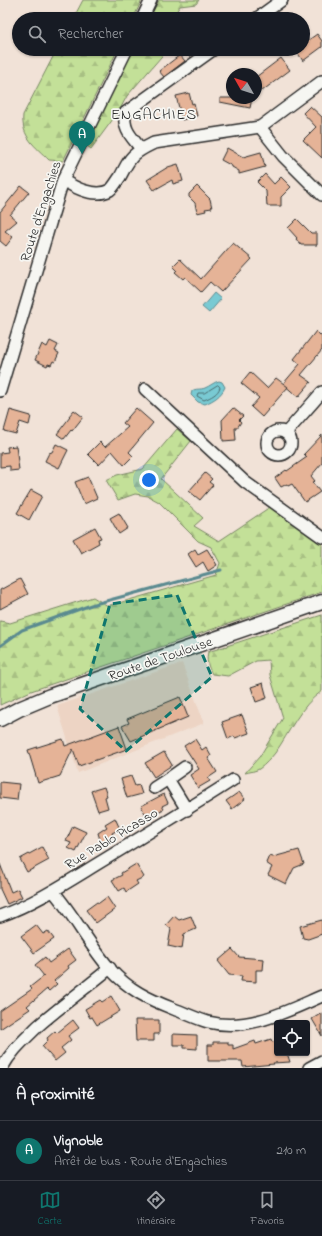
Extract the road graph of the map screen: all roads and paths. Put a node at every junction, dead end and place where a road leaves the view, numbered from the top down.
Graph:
1 (151, 0) edge
2 (282, 0) edge
3 (145, 12) edge
4 (266, 12) edge
5 (124, 56) edge
6 (204, 56) edge
7 (322, 81) edge
8 (260, 127) junction
9 (141, 149) junction
10 (63, 180) junction
11 (322, 195) edge
12 (144, 389) dead end
13 (0, 391) edge
14 (322, 392) edge
15 (286, 434) dead end
16 (322, 537) edge
17 (322, 602) edge
18 (0, 719) edge
19 (186, 767) dead end
20 (168, 779) junction
21 (233, 780) dead end
22 (154, 788) dead end
23 (187, 810) junction
24 (53, 891) junction
25 (0, 916) edge
26 (110, 968) junction
27 (322, 996) edge
28 (322, 1061) edge
29 (2, 1068) edge
30 (309, 1068) edge

1 - 3 street
2 - 4 street
5 - 10 street, Route d'Engachies
6 - 9 street
7 - 8 street
8 - 9 street
8 - 11 street
9 - 10 street
10 - 13 street, Route d'Engachies
12 - 16 street
14 - 15 street
17 - 18 main road, Route de Toulouse
19 - 20 street
20 - 22 street
20 - 23 street
21 - 23 street, Rue Pablo Picasso
23 - 24 street, Rue Pablo Picasso
24 - 25 street, Rue Pablo Picasso
24 - 26 street
26 - 27 street
26 - 29 street
28 - 30 street

